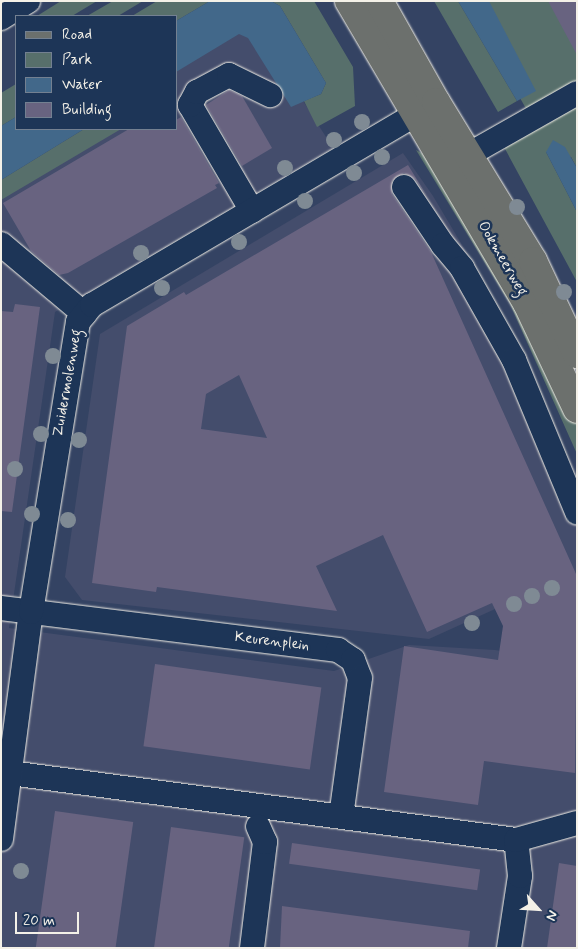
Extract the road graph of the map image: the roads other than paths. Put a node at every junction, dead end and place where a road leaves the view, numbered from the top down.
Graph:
1 (349, 1) edge
2 (379, 1) edge
3 (23, 3) edge
4 (1, 18) edge
5 (577, 93) edge
6 (270, 95) dead end
7 (426, 109) junction
8 (468, 155) junction
9 (404, 187) dead end
10 (252, 211) junction
11 (1, 244) edge
12 (84, 314) junction
13 (577, 354) edge
14 (577, 409) edge
15 (577, 512) edge
16 (1, 608) edge
17 (31, 612) junction
18 (10, 773) junction
19 (259, 816) junction
20 (341, 816) junction
21 (577, 823) edge
22 (1, 839) edge
23 (516, 840) junction
24 (238, 926) dead end
25 (252, 948) edge
26 (509, 948) edge

1 - 7 main road, Ookmeerweg
2 - 7 main road, Ookmeerweg
3 - 4 street
5 - 8 street
6 - 10 street
7 - 8 main road, Ookmeerweg
7 - 10 street, Zuidermolenweg
7 - 14 main road, Ookmeerweg
8 - 13 main road, Ookmeerweg
9 - 15 street
10 - 12 street, Zuidermolenweg
11 - 12 street
12 - 17 street, Zuidermolenweg
16 - 17 street, Keurenplein
17 - 18 street, Zuidermolenweg
17 - 20 street, Keurenplein
18 - 19 street
18 - 22 street, Zuidermolenweg
19 - 20 street
19 - 24 street
19 - 25 street
20 - 23 street
21 - 23 street
23 - 26 street

